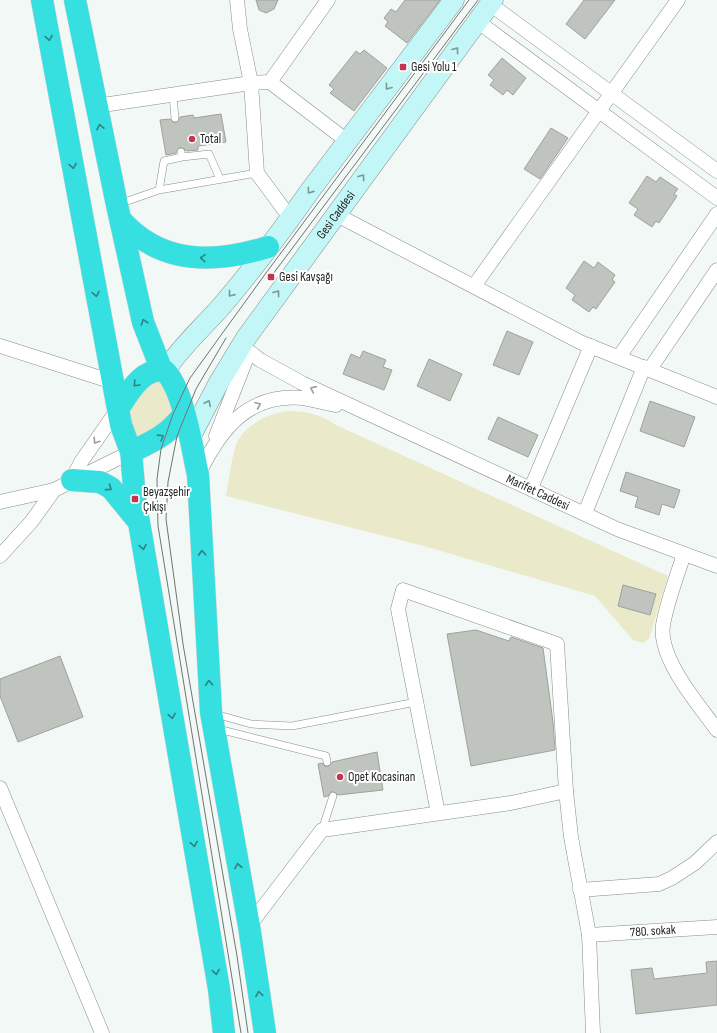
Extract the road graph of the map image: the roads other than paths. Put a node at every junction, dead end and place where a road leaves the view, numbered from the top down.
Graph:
1 (42, 0) edge
2 (75, 0) edge
3 (237, 0) edge
4 (328, 0) edge
5 (454, 0) edge
6 (678, 0) edge
7 (492, 2) edge
8 (478, 21) junction
9 (270, 82) junction
10 (251, 83) junction
11 (611, 93) junction
12 (173, 96) junction
13 (96, 106) junction
14 (599, 111) junction
15 (174, 118) dead end
16 (347, 141) junction
17 (717, 171) edge
18 (257, 173) junction
19 (220, 179) junction
20 (159, 190) junction
21 (717, 198) edge
22 (118, 212) junction
23 (335, 214) junction
24 (716, 217) edge
25 (291, 219) junction
26 (268, 247) junction
27 (717, 270) edge
28 (474, 286) junction
29 (0, 346) edge
30 (590, 346) junction
31 (245, 349) junction
32 (619, 357) junction
33 (162, 367) junction
34 (647, 368) junction
35 (113, 382) junction
36 (717, 397) edge
37 (118, 409) junction
38 (362, 411) junction
39 (184, 414) junction
40 (190, 438) junction
41 (211, 447) junction
42 (131, 452) junction
43 (198, 475) junction
44 (63, 485) junction
45 (530, 488) junction
46 (0, 502) edge
47 (585, 513) junction
48 (139, 522) junction
49 (684, 554) junction
50 (0, 556) edge
51 (717, 566) edge
52 (416, 702) junction
53 (213, 720) junction
54 (717, 730) edge
55 (327, 762) dead end
56 (0, 788) edge
57 (566, 791) junction
58 (333, 796) dead end
59 (438, 813) junction
60 (322, 830) junction
61 (717, 842) edge
62 (580, 890) junction
63 (249, 926) junction
64 (717, 927) edge
65 (589, 935) junction
66 (102, 1033) edge
67 (224, 1033) edge
68 (265, 1033) edge
69 (593, 1033) edge

1 -> 35 highway
2 - 13 highway
3 - 10 street
4 - 9 street
5 -> 16 main road
6 - 11 street
7 - 8 main road, Gesi Caddesi
7 - 11 street
8 - 14 street
23 -> 8 main road, Gesi Caddesi
9 - 10 street
9 - 16 street
10 - 12 street
10 - 18 street
11 - 14 street
11 - 17 street
12 - 13 street
12 - 15 lane
22 -> 13 highway
14 - 21 street
14 - 28 street
16 -> 25 main road
18 - 19 lane
18 - 25 street
19 - 20 lane
19 - 20 lane
20 - 22 lane
26 -> 22 highway
33 -> 22 highway
23 - 28 street
31 -> 23 main road, Gesi Caddesi
24 - 32 street
25 - 26 main road
26 -> 33 main road
27 - 34 street
28 - 30 street
29 - 35 street
30 - 32 street
30 - 45 street
38 -> 31 street
40 -> 31 main road, Gesi Caddesi
31 - 41 street
32 - 34 street
33 -> 37 highway
33 - 39 highway
34 - 36 street
34 - 47 street
35 - 37 highway
37 - 42 highway
37 -> 44 street
41 -> 38 street
38 - 45 street, Marifet Caddesi
39 - 40 highway
42 -> 39 highway
40 - 43 highway
41 - 43 street
42 - 44 street
42 - 48 highway
53 -> 43 highway
44 - 46 street
44 -> 48 highway
44 - 50 street
45 - 47 street, Marifet Caddesi
47 - 49 street, Marifet Caddesi
48 -> 67 highway
49 - 51 street, Marifet Caddesi
49 - 54 street
52 - 53 lane
52 - 57 street
52 - 59 street
53 - 55 lane
63 -> 53 highway
56 - 66 street
57 - 59 street
57 - 62 street
58 - 60 lane
59 - 60 street
60 - 63 street
61 - 62 street
62 - 65 street
68 -> 63 highway
64 - 65 street, 780. sokak
65 - 69 street

